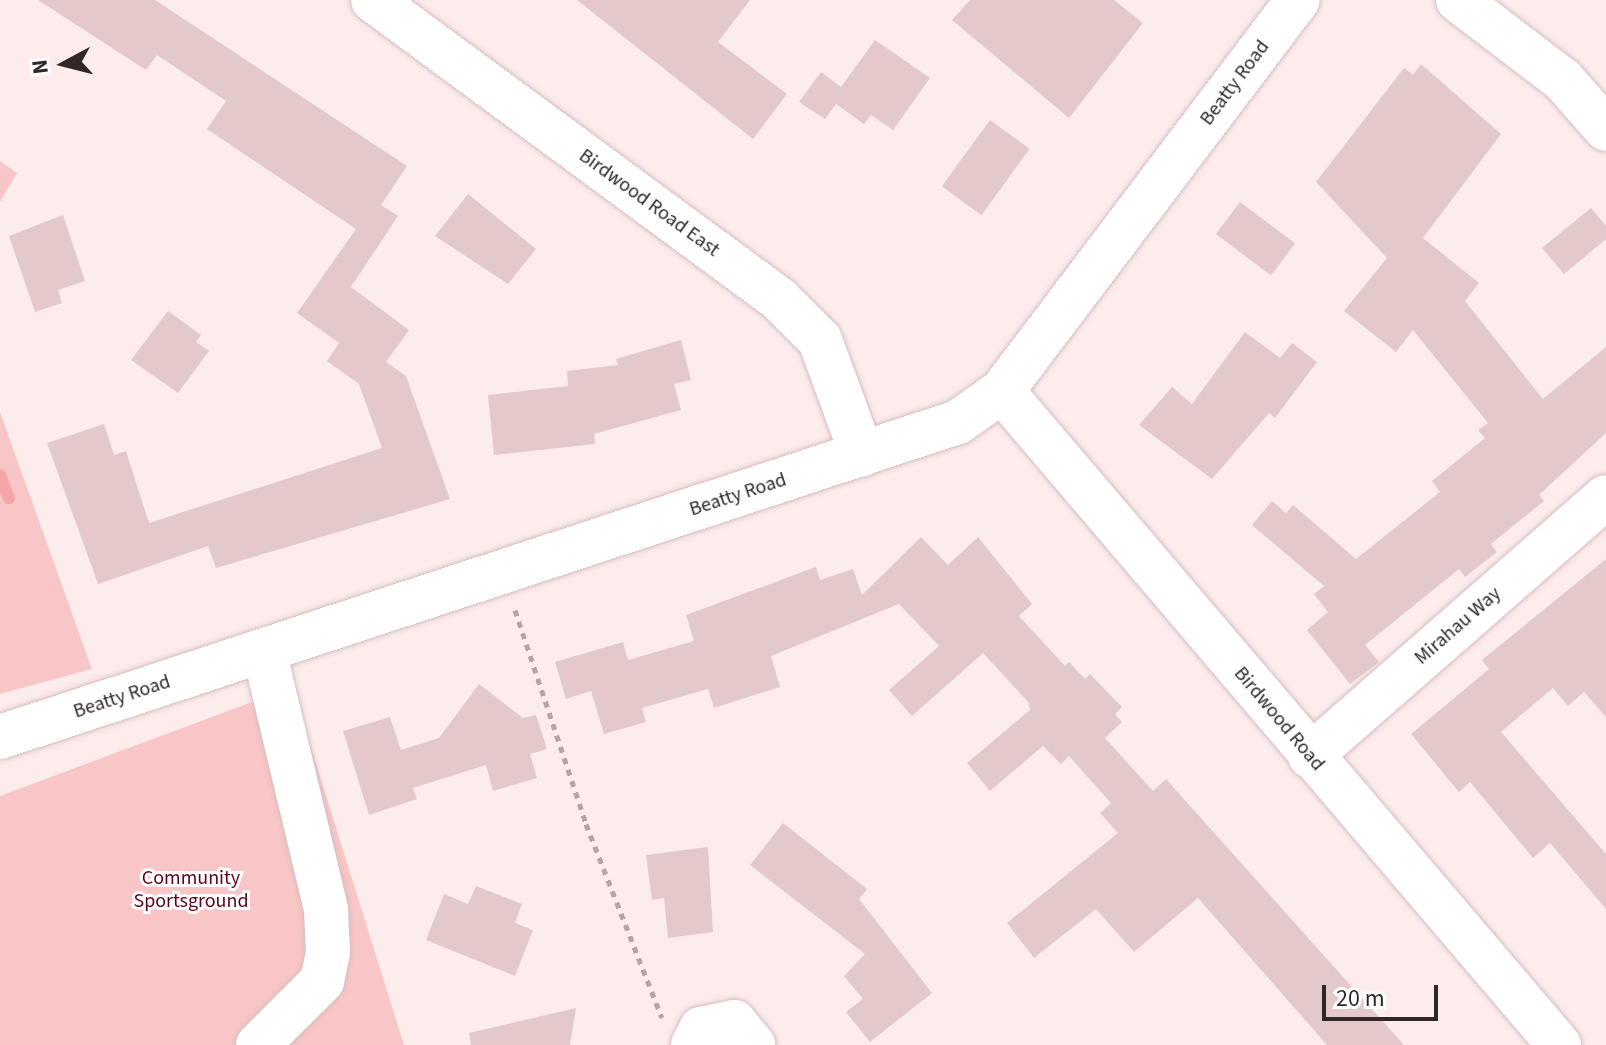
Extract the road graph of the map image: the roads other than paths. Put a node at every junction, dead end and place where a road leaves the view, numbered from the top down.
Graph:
1 (373, 0) edge
2 (1298, 0) edge
3 (1458, 0) edge
4 (1606, 129) edge
5 (1002, 391) junction
6 (862, 455) junction
7 (1606, 497) edge
8 (264, 650) junction
9 (0, 737) edge
10 (1310, 756) junction
11 (679, 1034) edge
12 (258, 1045) edge
13 (753, 1045) edge
14 (1559, 1045) edge

1 - 6 street, Birdwood Road East
2 - 5 street, Beatty Road
3 - 4 street
5 - 6 street, Beatty Road
5 - 10 street, Birdwood Road
6 - 8 street, Beatty Road
7 - 10 street, Mirahau Way
8 - 9 street, Beatty Road
8 - 12 street
10 - 14 street, Birdwood Road
11 - 13 street

